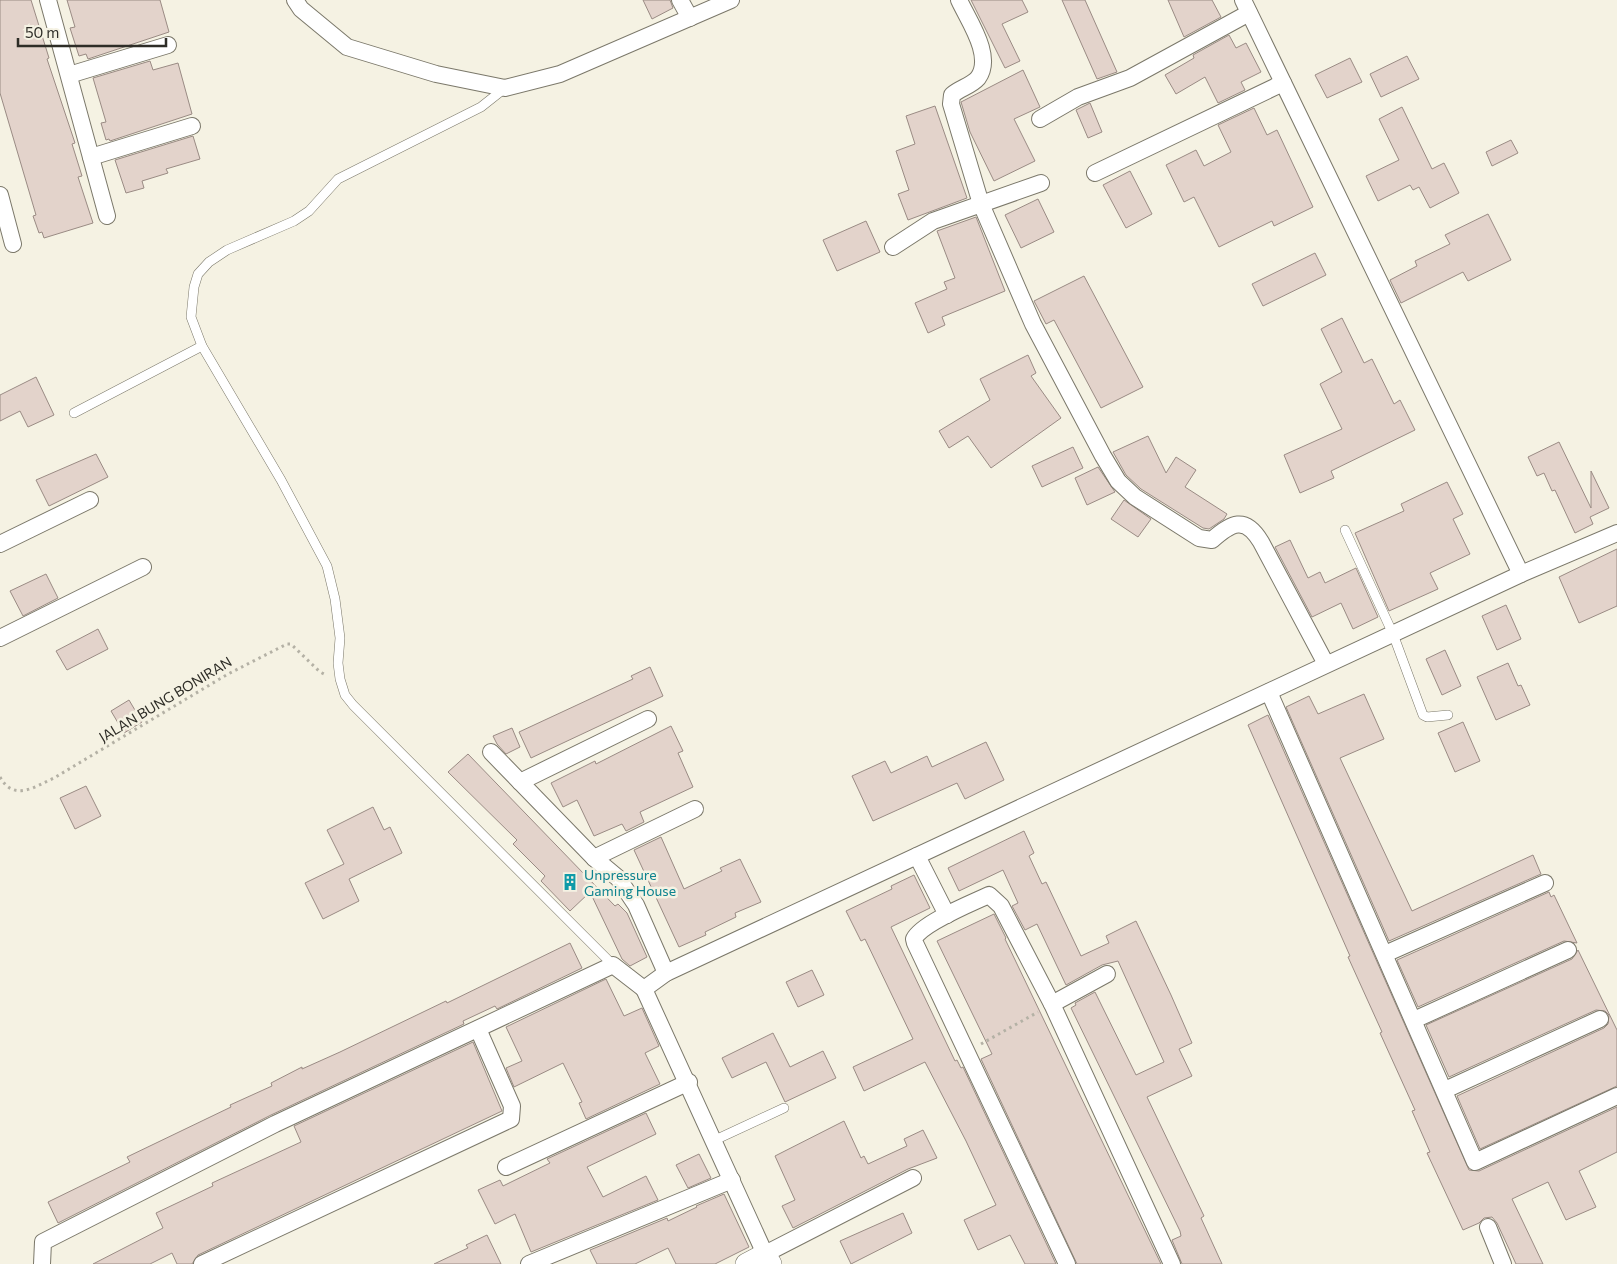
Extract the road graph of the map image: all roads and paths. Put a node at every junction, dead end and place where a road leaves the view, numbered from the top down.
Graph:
1 (48, 0) edge
2 (295, 0) edge
3 (680, 0) edge
4 (731, 0) edge
5 (959, 0) edge
6 (1246, 7) edge
7 (690, 18) junction
8 (168, 45) dead end
9 (69, 75) junction
10 (1283, 83) junction
11 (505, 88) junction
12 (1040, 118) dead end
13 (192, 126) dead end
14 (91, 157) junction
15 (1095, 173) dead end
16 (1041, 183) dead end
17 (0, 195) edge
18 (982, 204) junction
19 (107, 216) dead end
20 (13, 244) dead end
21 (893, 247) dead end
22 (202, 346) junction
23 (74, 413) dead end
24 (90, 500) dead end
25 (1345, 530) dead end
26 (1617, 533) edge
27 (0, 544) edge
28 (143, 567) dead end
29 (1521, 574) junction
30 (1393, 634) junction
31 (0, 638) edge
32 (1326, 664) junction
33 (340, 679) junction
34 (1269, 692) junction
35 (1448, 715) dead end
36 (648, 720) dead end
37 (491, 752) dead end
38 (0, 777) edge
39 (520, 782) junction
40 (695, 809) dead end
41 (917, 856) junction
42 (594, 858) junction
43 (1544, 883) dead end
44 (947, 915) junction
45 (1568, 950) dead end
46 (1385, 954) junction
47 (613, 965) junction
48 (666, 973) junction
49 (1107, 974) dead end
50 (644, 988) junction
51 (1052, 1004) junction
52 (1600, 1019) dead end
53 (1414, 1020) junction
54 (478, 1029) junction
55 (967, 1052) junction
56 (688, 1082) junction
57 (1445, 1090) junction
58 (1617, 1096) edge
59 (784, 1108) dead end
60 (715, 1140) junction
61 (506, 1167) dead end
62 (913, 1178) dead end
63 (732, 1180) junction
64 (1488, 1227) dead end
65 (768, 1259) edge
66 (42, 1264) edge
67 (202, 1264) edge
68 (529, 1264) edge
69 (746, 1264) edge
70 (1067, 1264) edge
71 (1172, 1264) edge
72 (1503, 1264) edge

1 - 9 street
2 - 11 street
3 - 7 street
4 - 7 street
5 - 18 street
6 - 10 street
6 - 12 street
7 - 11 street
8 - 9 street
9 - 14 street
10 - 15 street
10 - 29 street
11 - 22 lane
13 - 14 street
14 - 19 street
16 - 18 street
17 - 20 street
18 - 21 street
18 - 32 street
22 - 23 lane
22 - 33 lane
24 - 27 street
25 - 30 lane
26 - 29 street
28 - 31 street
29 - 30 street
30 - 32 street
30 - 35 lane
32 - 34 street
33 - 38 path, JALAN BUNG BONIRAN
33 - 47 lane
34 - 41 street
34 - 46 street
36 - 39 street
37 - 39 street
39 - 42 street
40 - 42 street
41 - 44 street
41 - 48 street
42 - 48 street
43 - 46 street
44 - 51 street
44 - 55 street
45 - 53 street
46 - 53 street
47 - 50 street
47 - 54 street
48 - 50 street
49 - 51 street
50 - 56 street
51 - 55 path
51 - 71 street
52 - 57 street
53 - 57 street
54 - 66 street
54 - 67 street
55 - 70 street
56 - 60 street
56 - 61 street
57 - 58 street
59 - 60 lane
60 - 63 street
62 - 65 street
63 - 65 street
63 - 68 street
64 - 72 street
65 - 69 street

